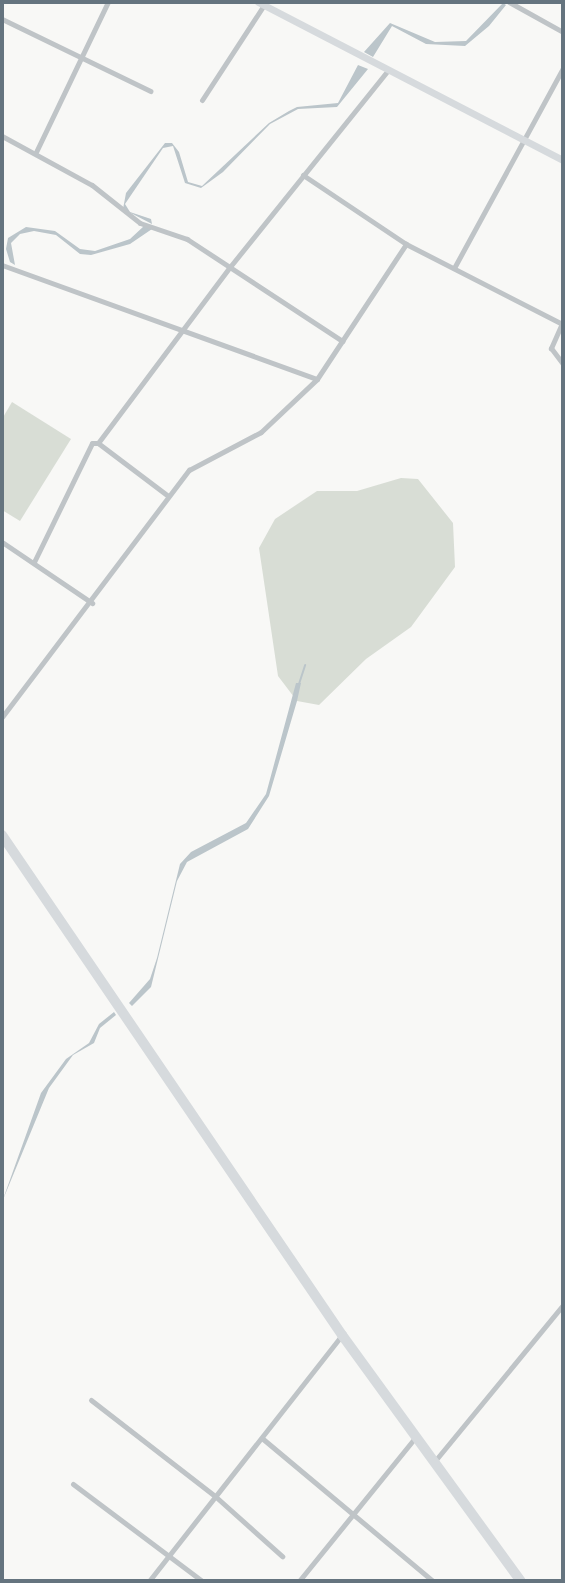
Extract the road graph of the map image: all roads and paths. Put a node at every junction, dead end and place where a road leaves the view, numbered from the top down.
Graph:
1 (108, 2) edge
2 (509, 2) edge
3 (263, 3) edge
4 (2, 19) edge
5 (563, 32) edge
6 (81, 57) junction
7 (563, 68) edge
8 (388, 70) junction
9 (150, 91) dead end
10 (202, 100) dead end
11 (2, 136) edge
12 (523, 138) junction
13 (36, 152) junction
14 (563, 160) edge
15 (303, 175) junction
16 (406, 244) junction
17 (2, 265) edge
18 (229, 268) junction
19 (454, 268) junction
20 (563, 322) edge
21 (183, 328) junction
22 (342, 341) junction
23 (563, 364) edge
24 (317, 379) junction
25 (98, 443) junction
26 (168, 496) junction
27 (2, 543) edge
28 (34, 562) junction
29 (92, 603) junction
30 (2, 717) edge
31 (2, 835) edge
32 (563, 1305) edge
33 (342, 1335) junction
34 (91, 1400) dead end
35 (415, 1438) junction
36 (263, 1439) junction
37 (434, 1462) junction
38 (73, 1484) dead end
39 (216, 1497) junction
40 (353, 1514) junction
41 (168, 1556) junction
42 (282, 1556) dead end
43 (149, 1581) edge
44 (202, 1581) edge
45 (299, 1581) edge
46 (433, 1581) edge
47 (521, 1581) edge
48 (544, 1581) edge
49 (552, 1581) edge

1 - 6 street
2 - 5 street
3 - 8 main road
3 - 10 street
4 - 6 street
6 - 9 street
6 - 13 street
7 - 12 street
8 - 12 main road
8 - 15 street
11 - 13 street
12 - 14 main road
12 - 19 street
13 - 18 street
15 - 16 street
15 - 18 street
16 - 19 street
16 - 22 street
17 - 21 street
18 - 21 street
18 - 22 street
19 - 20 street
20 - 23 street
21 - 24 street
21 - 25 street
22 - 24 street
24 - 26 street
25 - 26 street
25 - 28 street
26 - 29 street
27 - 28 street
28 - 29 street
29 - 30 street
31 - 33 highway
32 - 37 street
33 - 35 highway
33 - 36 street
34 - 39 street
35 - 37 highway
35 - 40 street
36 - 39 street
36 - 40 street
37 - 47 highway
38 - 41 street
39 - 41 street
39 - 42 street
40 - 45 street
40 - 46 street
41 - 43 street
41 - 44 street
48 - 49 street

